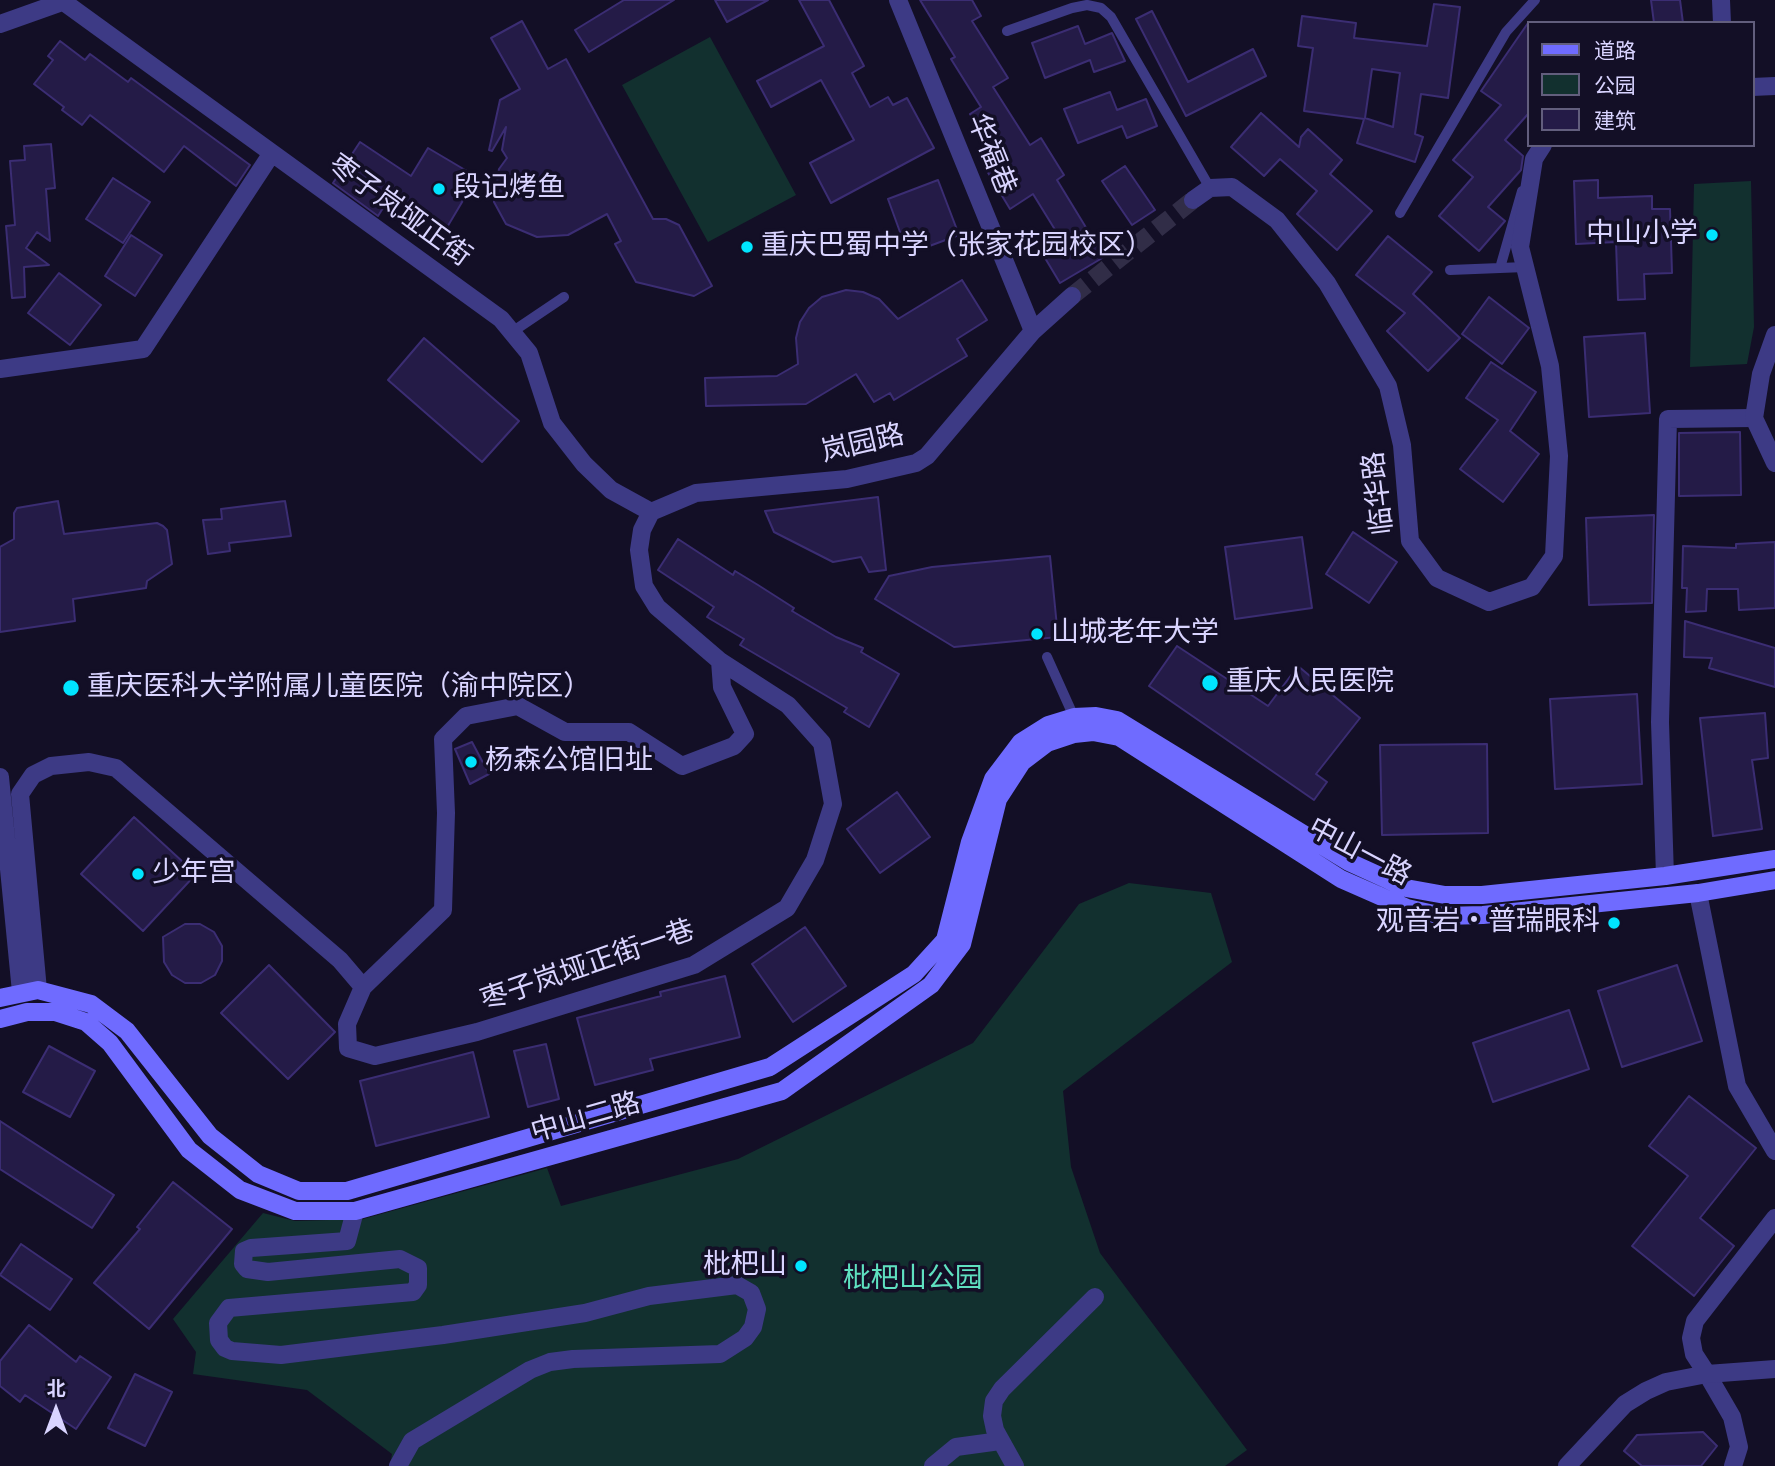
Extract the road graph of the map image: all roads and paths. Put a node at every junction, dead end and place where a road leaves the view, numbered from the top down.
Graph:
1 (898, 0) edge
2 (1535, 0) edge
3 (1721, 0) edge
4 (62, 1) edge
5 (1721, 21) edge
6 (0, 24) edge
7 (1006, 31) dead end
8 (1775, 86) edge
9 (1754, 87) edge
10 (1533, 147) edge
11 (1542, 147) edge
12 (272, 153) junction
13 (1210, 188) junction
14 (1193, 200) tunnel mouth
15 (1400, 213) dead end
16 (1525, 267) junction
17 (1500, 268) junction
18 (1450, 270) dead end
19 (1073, 296) tunnel mouth
20 (564, 297) dead end
21 (1033, 331) junction
22 (512, 332) junction
23 (1775, 335) edge
24 (0, 369) edge
25 (1754, 418) junction
26 (1775, 463) edge
27 (651, 512) junction
28 (1047, 657) dead end
29 (720, 661) junction
30 (1074, 726) junction
31 (0, 777) edge
32 (1775, 859) edge
33 (1665, 876) junction
34 (1775, 880) edge
35 (1698, 892) junction
36 (363, 987) junction
37 (30, 991) junction
38 (0, 998) edge
39 (0, 1019) edge
40 (1775, 1151) edge
41 (355, 1211) junction
42 (1775, 1217) edge
43 (1095, 1297) dead end
44 (1775, 1369) edge
45 (1707, 1374) junction
46 (1000, 1441) junction
47 (398, 1466) edge
48 (933, 1466) edge
49 (1015, 1466) edge
50 (1567, 1466) edge
51 (1733, 1466) edge

1 - 21 street, 华福巷
2 - 15 lane
3 - 5 street
4 - 6 street
4 - 12 street, 枣子岚垭正街
7 - 13 lane
8 - 9 street
10 - 17 lane
11 - 16 street, 临华路
12 - 22 street, 枣子岚垭正街
12 - 24 street
13 - 14 street
13 - 16 street, 临华路
16 - 17 lane
17 - 18 lane
19 - 21 street, 岚园路
20 - 22 lane
21 - 27 street, 岚园路
22 - 27 street, 枣子岚垭正街
23 - 25 street
25 - 26 street
25 - 33 street
27 - 29 street, 枣子岚垭正街一巷
28 - 30 lane
29 - 36 street
29 - 36 street, 枣子岚垭正街一巷
30 - 33 main road, 中山一路
30 - 35 main road, 中山一路
30 - 37 main road, 中山二路
30 - 41 main road, 中山二路
31 - 37 street
32 - 33 main road, 中山一路
34 - 35 main road, 中山一路
35 - 40 street
36 - 37 street
37 - 38 main road
39 - 41 main road, 中山二路
41 - 47 street
42 - 45 street
43 - 46 street
44 - 45 street
45 - 50 street
45 - 51 street
46 - 48 street
46 - 49 street

